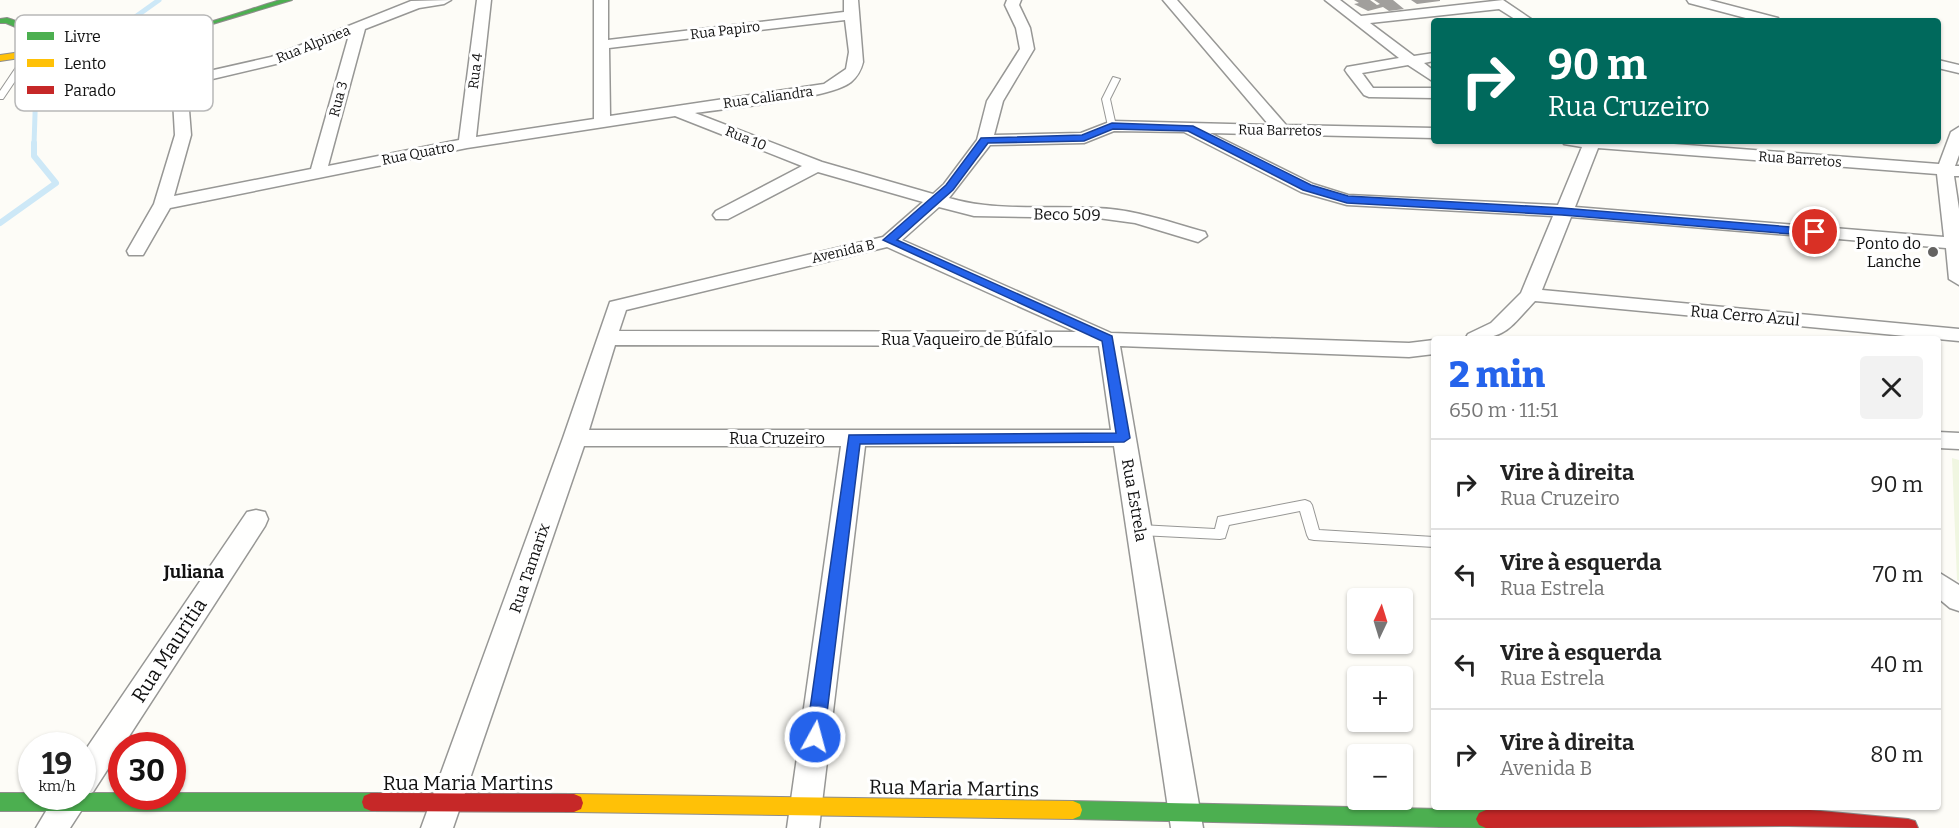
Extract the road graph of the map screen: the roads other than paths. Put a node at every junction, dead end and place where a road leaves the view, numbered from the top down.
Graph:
1 (288, 0) edge
2 (444, 0) edge
3 (484, 0) edge
4 (601, 0) edge
5 (1014, 0) edge
6 (1170, 0) edge
7 (1332, 0) edge
8 (1694, 0) edge
9 (1753, 0) edge
10 (1498, 3) edge
11 (850, 8) edge
12 (1740, 12) junction
13 (1522, 18) edge
14 (1762, 18) edge
15 (1357, 20) junction
16 (0, 21) edge
17 (213, 22) edge
18 (15, 23) edge
19 (359, 26) junction
20 (601, 45) junction
21 (15, 56) edge
22 (1431, 57) edge
23 (0, 58) edge
24 (1409, 60) junction
25 (1941, 65) edge
26 (1959, 69) edge
27 (213, 74) edge
28 (15, 76) edge
29 (1431, 76) edge
30 (1116, 79) dead end
31 (1431, 93) edge
32 (0, 98) edge
33 (676, 110) junction
34 (181, 111) edge
35 (602, 122) junction
36 (1112, 126) junction
37 (1190, 129) junction
38 (1282, 130) junction
39 (1959, 132) edge
40 (1431, 133) edge
41 (985, 140) junction
42 (467, 143) junction
43 (1592, 144) edge
44 (1605, 144) edge
45 (816, 166) junction
46 (1952, 170) edge
47 (318, 173) junction
48 (935, 201) junction
49 (163, 204) junction
50 (1562, 212) junction
51 (722, 215) dead end
52 (1198, 236) dead end
53 (889, 240) junction
54 (1956, 244) edge
55 (136, 251) dead end
56 (1959, 279) edge
57 (1530, 295) junction
58 (617, 306) joint
59 (1959, 335) edge
60 (1481, 336) edge
61 (607, 338) junction
62 (1108, 339) junction
63 (1431, 347) edge
64 (575, 438) junction
65 (1124, 438) junction
66 (854, 439) junction
67 (1941, 440) edge
68 (1959, 441) edge
69 (256, 519) dead end
70 (1140, 530) junction
71 (1431, 542) edge
72 (1941, 585) edge
73 (1959, 600) edge
74 (96, 761) edge
75 (0, 802) edge
76 (18, 802) edge
77 (96, 802) edge
78 (447, 802) junction
79 (1528, 814) edge
80 (804, 817) edge
81 (1185, 820) edge
82 (1791, 822) edge
83 (437, 828) edge
84 (1908, 828) edge

1 - 17 street
2 - 19 street, Rua Alpinea
3 - 42 street, Rua 4
4 - 20 street
5 - 41 street, Avenida B
6 - 38 street
7 - 15 street
8 - 12 street
9 - 12 street
10 - 13 street
10 - 15 street
11 - 20 street, Rua Papiro
11 - 33 street, Rua Caliandra
12 - 14 street
15 - 24 street
16 - 18 street
19 - 27 street, Rua Alpinea
19 - 47 street, Rua 3
20 - 35 street
21 - 23 street
22 - 24 street
24 - 29 street
24 - 31 street
25 - 26 street
28 - 32 lane
30 - 36 lane
33 - 35 street, Rua Quatro
33 - 45 street, Rua 10
34 - 49 street
35 - 42 street, Rua Quatro
36 - 37 street, Rua Barretos
36 - 41 street, Rua Barretos
37 - 38 street, Rua Barretos
37 - 50 street
38 - 40 street, Rua Barretos
39 - 46 street
41 - 48 street, Avenida B
42 - 47 street, Rua Quatro
43 - 50 street
44 - 46 street, Rua Barretos
45 - 48 street, Rua 10
45 - 51 street
46 - 54 street
47 - 49 street, Rua Quatro
48 - 52 street, Beco 509
48 - 53 street, Avenida B
49 - 55 street
50 - 54 street
50 - 57 street
53 - 58 street, Avenida B
53 - 62 street
54 - 56 street
57 - 59 street, Rua Cerro Azul
57 - 60 street
58 - 61 street, Rua Tamarix
61 - 62 street, Rua Vaqueiro de Búfalo
61 - 64 street, Rua Tamarix
62 - 63 street, Rua Vaqueiro de Búfalo
62 - 65 street, Rua Estrela
64 - 66 street, Rua Cruzeiro
64 - 78 street, Rua Tamarix
65 - 66 street, Rua Cruzeiro
65 - 70 street, Rua Estrela
66 - 80 street
67 - 68 street
69 - 74 street, Rua Mauritia
70 - 71 lane
70 - 81 street, Rua Estrela
72 - 73 street
75 - 76 street, Rua Maria Martins
77 - 78 street, Rua Maria Martins
78 - 80 street, Rua Maria Martins
78 - 83 street, Rua Tamarix
79 - 81 street, Rua Maria Martins
79 - 82 street, Rua Maria Martins
80 - 81 street, Rua Maria Martins
82 - 84 street, Rua Maria Martins

